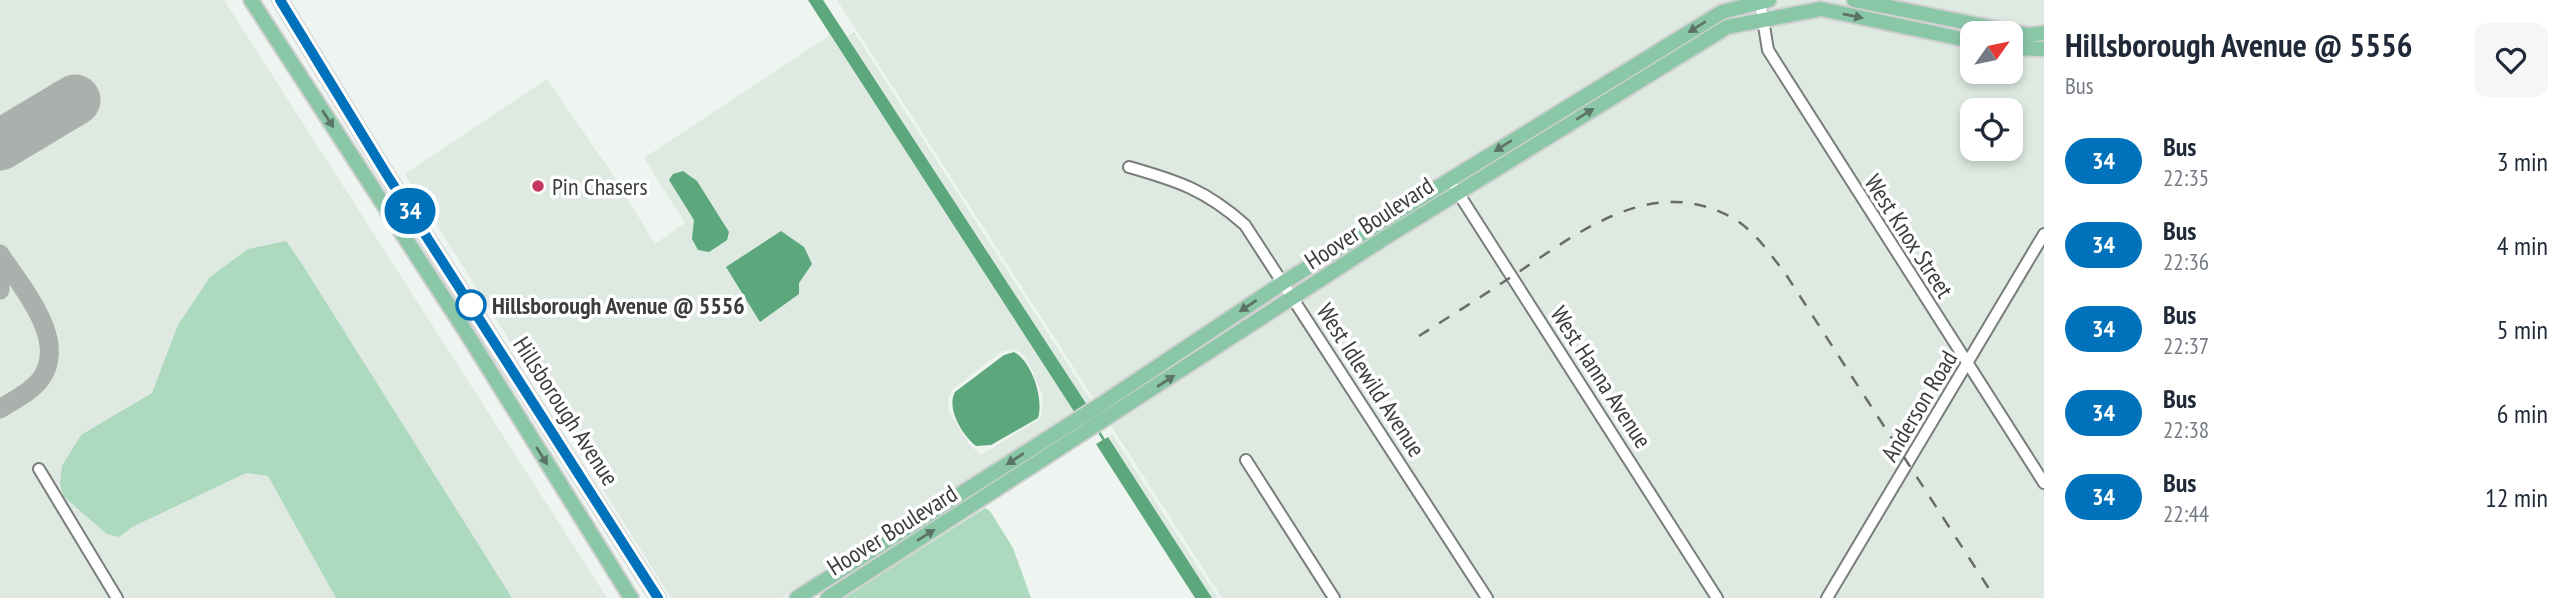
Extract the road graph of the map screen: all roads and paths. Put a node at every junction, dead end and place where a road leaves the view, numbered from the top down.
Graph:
1 (251, 0) edge
2 (259, 0) edge
3 (280, 0) edge
4 (289, 0) edge
5 (1854, 0) edge
6 (1764, 1) edge
7 (1762, 18) junction
8 (299, 32) junction
9 (2044, 33) edge
10 (1960, 38) edge
11 (2023, 48) edge
12 (2044, 49) edge
13 (314, 98) junction
14 (347, 148) junction
15 (1129, 167) dead end
16 (1450, 179) junction
17 (1458, 193) junction
18 (420, 227) junction
19 (2044, 234) edge
20 (1284, 282) junction
21 (1294, 299) junction
22 (466, 332) junction
23 (1968, 367) junction
24 (545, 423) junction
25 (1246, 460) dead end
26 (39, 469) dead end
27 (2044, 483) edge
28 (117, 598) edge
29 (631, 598) edge
30 (658, 598) edge
31 (797, 598) edge
32 (828, 598) edge
33 (1334, 598) edge
34 (1487, 598) edge
35 (1717, 598) edge
36 (1827, 598) edge

1 - 13 main road, Hillsborough Avenue
2 - 13 main road
3 - 8 main road, Hillsborough Avenue
4 - 8 main road
5 - 9 main road
6 - 7 street, West Knox Street
6 -> 16 main road, Hoover Boulevard
7 -> 10 main road, Hoover Boulevard
17 -> 7 main road, Hoover Boulevard
7 - 23 street, West Knox Street
8 - 18 main road, Hillsborough Avenue
11 - 12 main road
13 -> 14 main road, Hillsborough Avenue
14 - 18 main road
14 - 22 main road, Hillsborough Avenue
15 - 20 street, West Idlewild Avenue
16 - 17 street, West Hanna Avenue
16 - 20 main road, Hoover Boulevard
17 - 21 main road, Hoover Boulevard
17 - 35 street, West Hanna Avenue
18 - 24 main road, Hillsborough Avenue
19 - 23 street, Anderson Road
20 - 21 street, West Idlewild Avenue
20 -> 31 main road, Hoover Boulevard
32 -> 21 main road, Hoover Boulevard
21 - 34 street, West Idlewild Avenue
22 - 24 main road
22 -> 29 main road, Hillsborough Avenue
23 - 27 street, West Knox Street
23 - 36 street, Anderson Road
24 - 30 main road, Hillsborough Avenue
25 - 33 street
26 - 28 street

